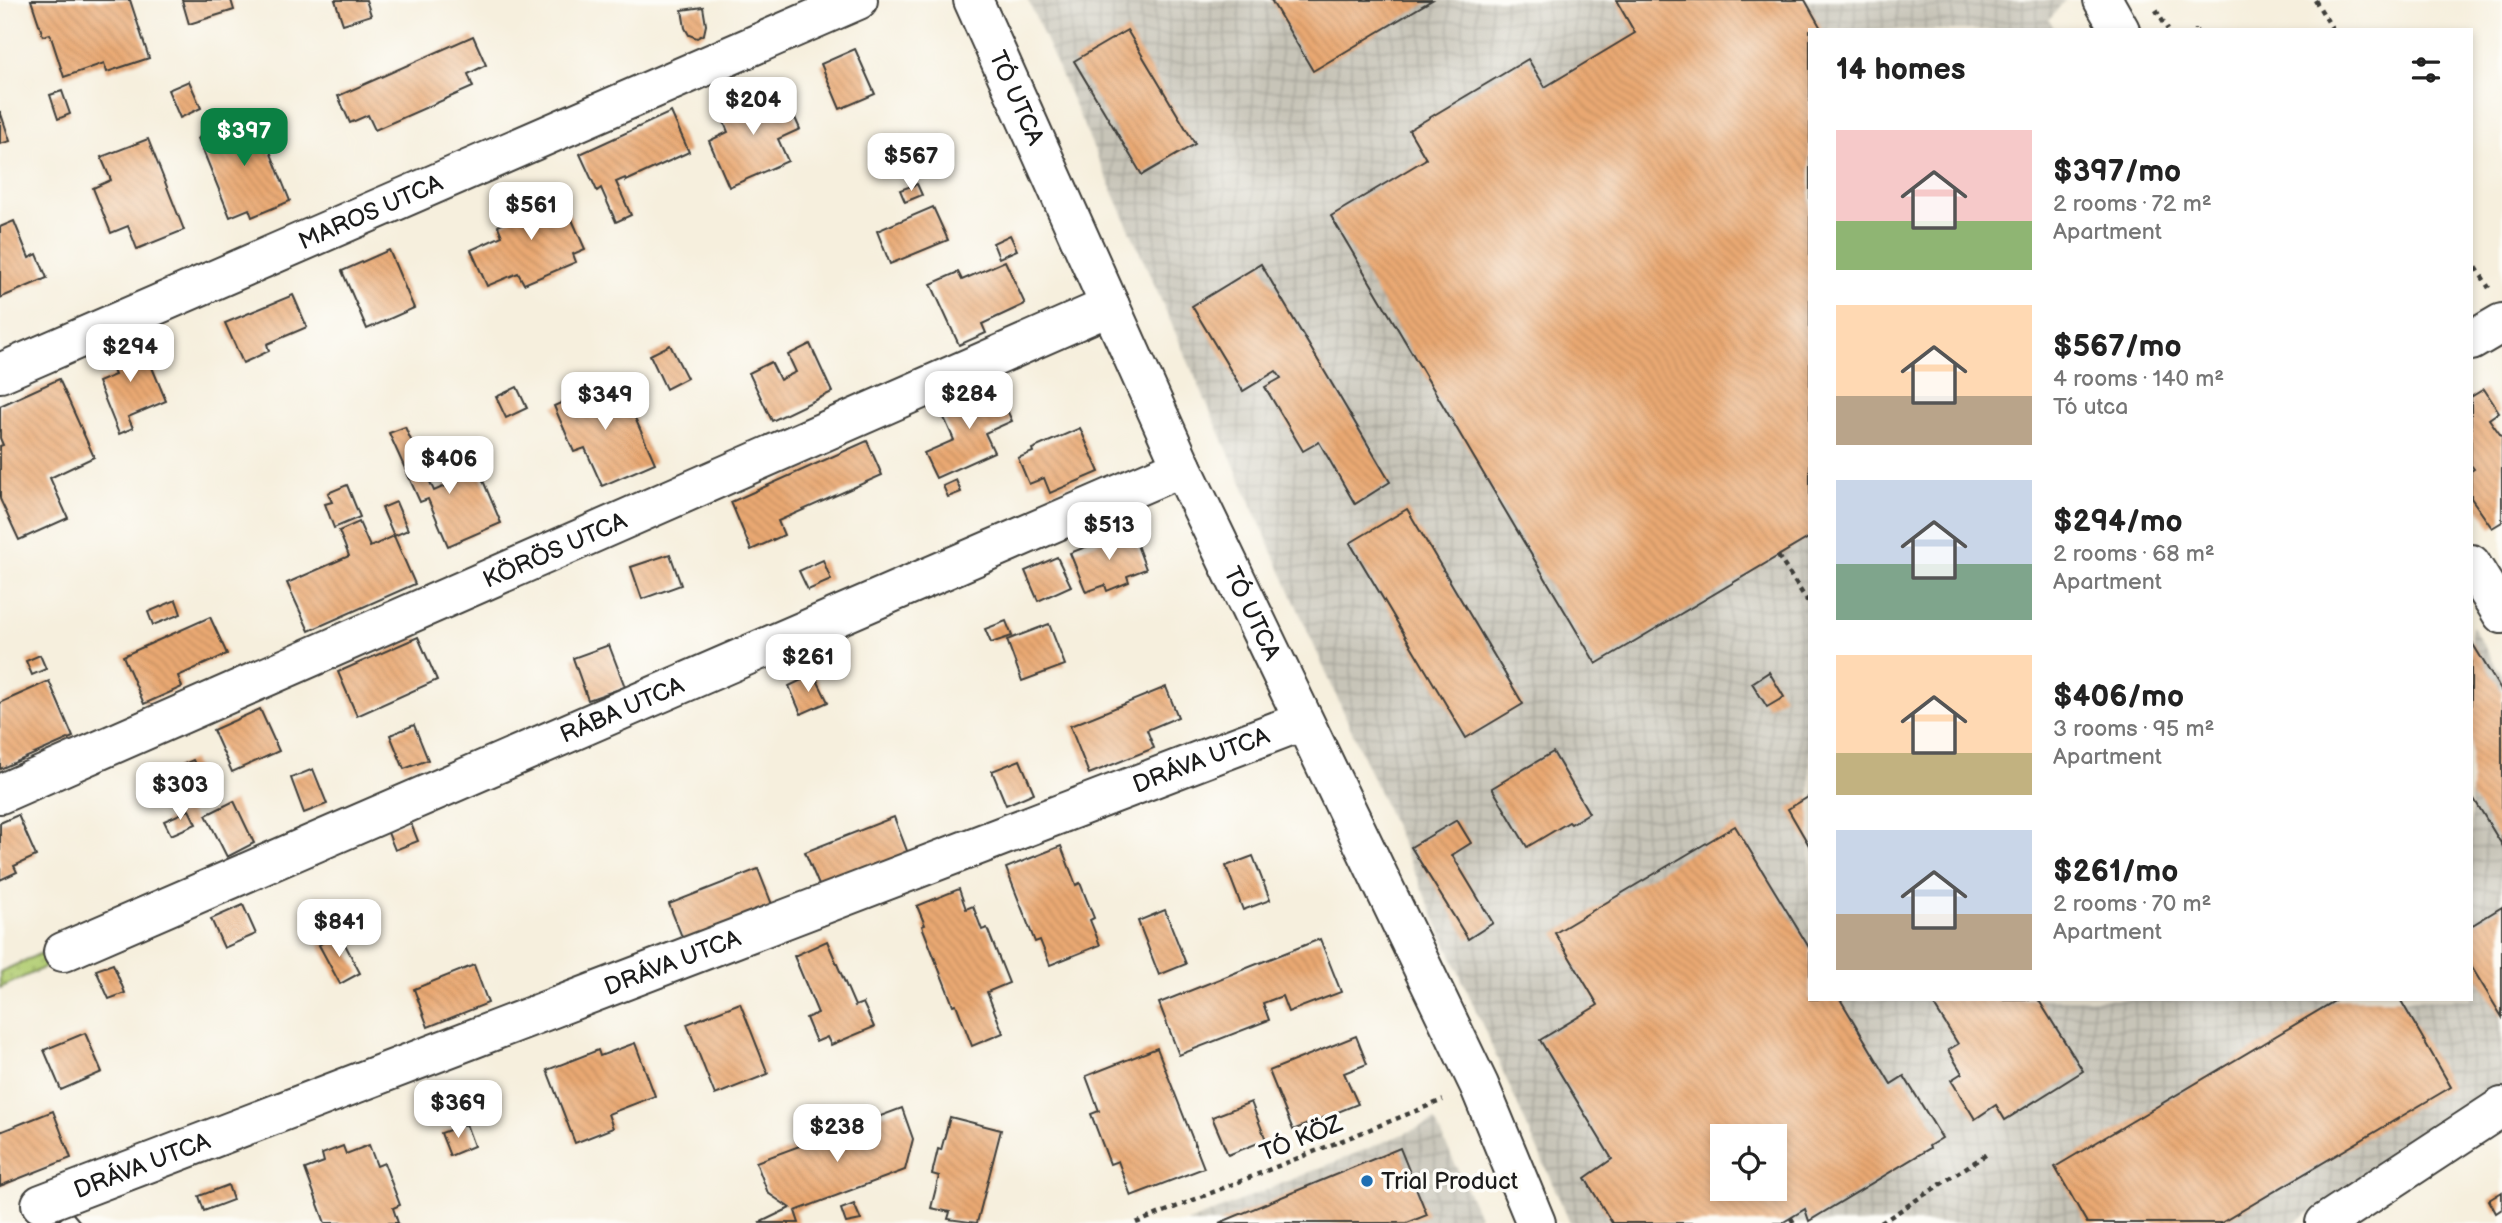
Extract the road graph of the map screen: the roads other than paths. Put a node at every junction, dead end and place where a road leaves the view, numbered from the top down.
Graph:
1 (859, 0) edge
2 (973, 0) edge
3 (2103, 0) edge
4 (2119, 28) edge
5 (1110, 306) junction
6 (2502, 323) edge
7 (2473, 340) edge
8 (0, 373) edge
9 (1182, 467) junction
10 (2473, 567) edge
11 (2502, 614) edge
12 (1303, 721) junction
13 (0, 794) edge
14 (62, 952) dead end
15 (2502, 1107) edge
16 (41, 1204) dead end
17 (1536, 1223) edge
18 (2325, 1223) edge

1 - 8 street, MAROS UTCA
2 - 5 street, TÓ UTCA
3 - 4 street
5 - 9 street, TÓ UTCA
5 - 13 street, KÖRÖS UTCA
6 - 7 street
9 - 12 street, TÓ UTCA
9 - 14 street, RÁBA UTCA
10 - 11 street
12 - 16 street, DRÁVA UTCA
12 - 17 street, TÓ UTCA
15 - 18 street

